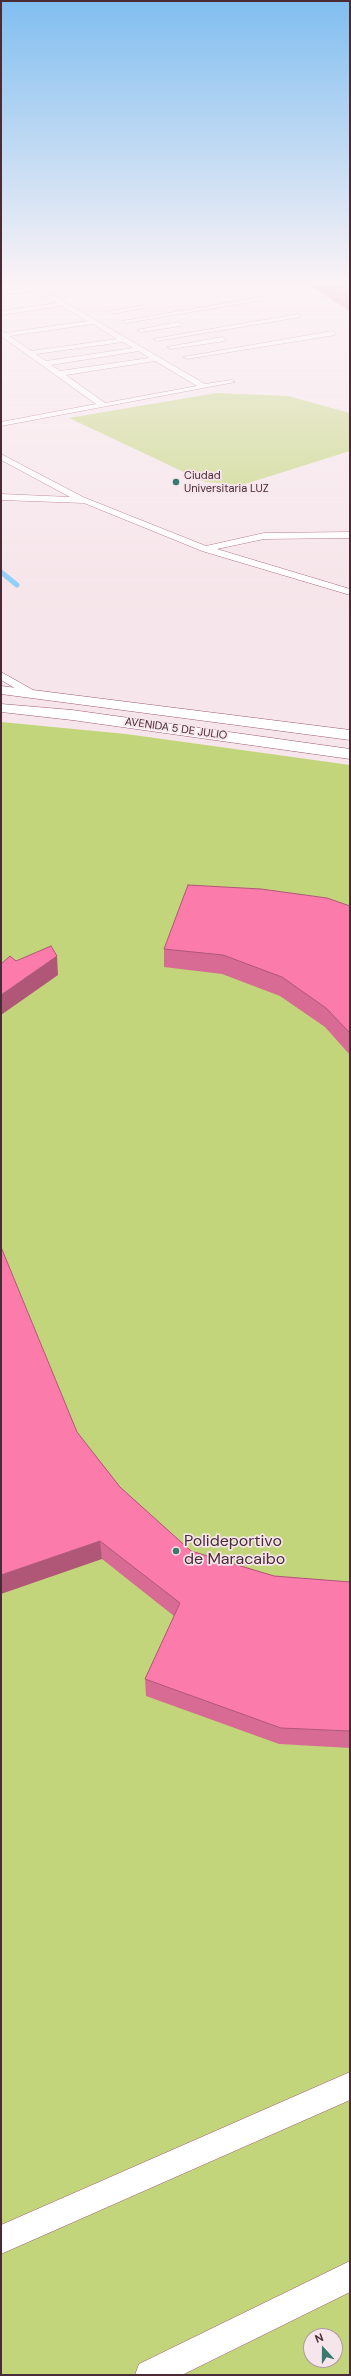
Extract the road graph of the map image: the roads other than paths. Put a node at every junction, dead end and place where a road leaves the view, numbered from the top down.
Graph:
1 (87, 394) edge
2 (168, 394) edge
3 (104, 406) junction
4 (3, 426) edge
5 (1, 457) edge
6 (1, 497) edge
7 (85, 500) junction
8 (350, 535) edge
9 (205, 549) junction
10 (350, 592) edge
11 (1, 675) edge
12 (1, 690) edge
13 (29, 692) junction
14 (1, 708) edge
15 (350, 735) edge
16 (350, 754) edge
17 (350, 2086) edge
18 (1, 2240) edge
19 (350, 2276) edge
20 (150, 2375) edge

1 - 3 lane
2 - 3 lane
3 - 4 lane
5 - 7 lane
6 - 7 lane
7 - 9 lane
8 - 9 lane
9 - 10 lane
11 - 13 lane
12 - 13 main road, AVENIDA 5 DE JULIO
13 - 15 main road, AVENIDA 5 DE JULIO
14 - 16 main road, AVENIDA 5 DE JULIO
17 - 18 lane
19 - 20 lane

